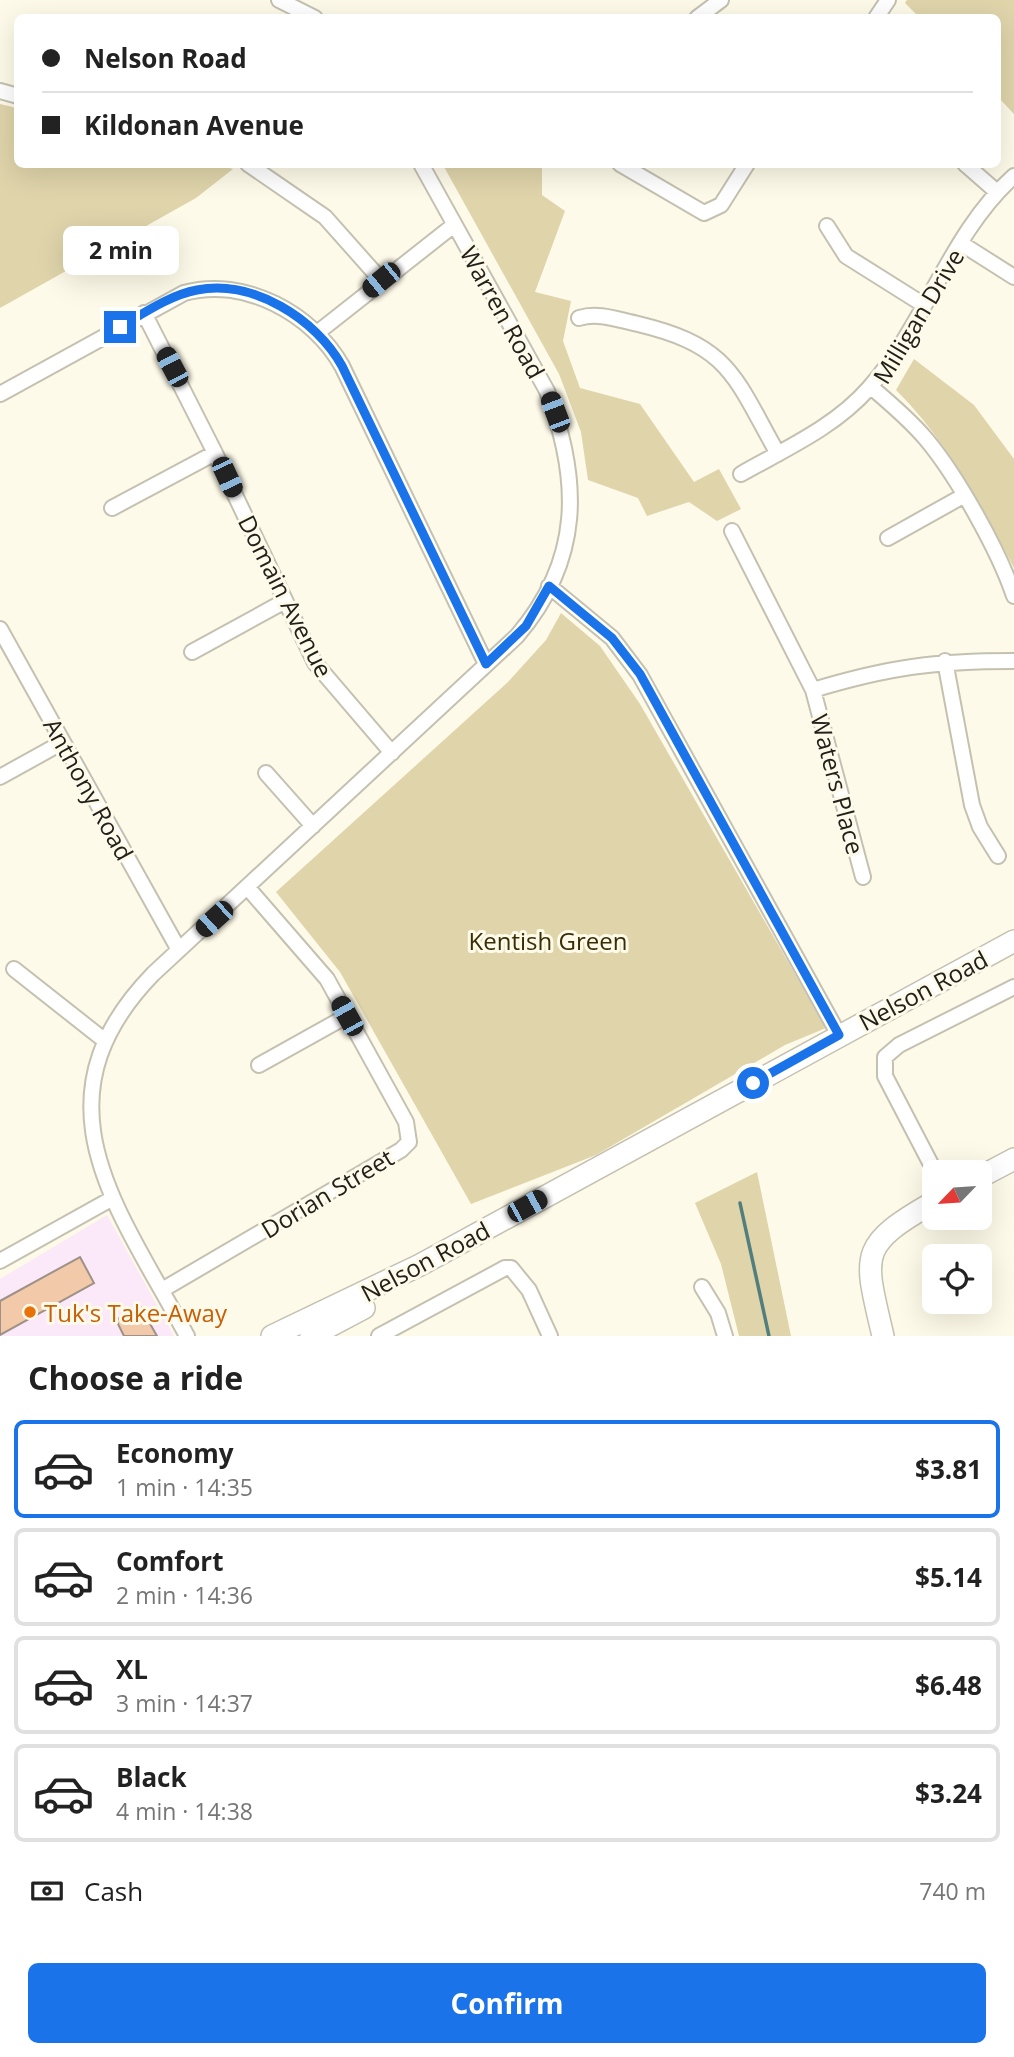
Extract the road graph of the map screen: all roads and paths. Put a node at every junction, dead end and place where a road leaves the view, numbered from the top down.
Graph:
1 (279, 0) edge
2 (721, 0) edge
3 (307, 14) edge
4 (702, 14) edge
5 (254, 168) edge
6 (423, 168) edge
7 (626, 168) edge
8 (744, 168) edge
9 (970, 168) edge
10 (1014, 176) edge
11 (997, 192) junction
12 (454, 225) junction
13 (827, 226) dead end
14 (962, 244) junction
15 (1014, 277) edge
16 (381, 280) junction
17 (924, 305) junction
18 (144, 313) junction
19 (579, 317) dead end
20 (317, 333) junction
21 (870, 387) junction
22 (0, 394) edge
23 (215, 453) junction
24 (778, 454) junction
25 (741, 474) dead end
26 (963, 496) junction
27 (112, 508) dead end
28 (732, 531) dead end
29 (888, 538) dead end
30 (549, 586) junction
31 (1014, 596) edge
32 (285, 601) junction
33 (0, 629) edge
34 (192, 652) dead end
35 (945, 661) junction
36 (1014, 661) edge
37 (486, 664) junction
38 (813, 690) junction
39 (63, 742) junction
40 (392, 753) junction
41 (267, 774) dead end
42 (0, 777) edge
43 (313, 826) junction
44 (999, 856) dead end
45 (863, 877) dead end
46 (248, 888) junction
47 (1014, 941) edge
48 (179, 950) junction
49 (14, 970) dead end
50 (1014, 987) edge
51 (347, 1016) junction
52 (839, 1035) junction
53 (104, 1040) junction
54 (259, 1065) dead end
55 (1014, 1159) edge
56 (929, 1160) edge
57 (992, 1171) edge
58 (113, 1198) junction
59 (922, 1209) edge
60 (0, 1261) edge
61 (702, 1287) dead end
62 (162, 1290) junction
63 (337, 1322) edge
64 (187, 1336) edge
65 (272, 1336) edge
66 (311, 1336) edge
67 (379, 1336) edge
68 (550, 1336) edge
69 (725, 1336) edge
70 (883, 1336) edge

1 - 3 street
2 - 4 street
5 - 16 street
6 - 12 street, Warren Road
7 - 8 street
9 - 11 street
10 - 11 street, Milligan Drive
11 - 14 street, Milligan Drive
12 - 16 street
12 - 30 street, Warren Road
13 - 17 street
14 - 15 street
14 - 17 street, Milligan Drive
16 - 20 street
17 - 21 street, Milligan Drive
18 - 20 street
18 - 22 street
18 - 23 street, Domain Avenue
19 - 24 street
20 - 37 street
21 - 24 street
21 - 26 street, Milligan Drive
23 - 27 street
23 - 32 street, Domain Avenue
24 - 25 street
26 - 29 street
26 - 31 street, Milligan Drive
28 - 38 street, Waters Place
30 - 37 street, Warren Road
30 - 52 street
32 - 34 street
32 - 40 street, Domain Avenue
33 - 39 street, Anthony Road
35 - 36 street, Waters Place
35 - 38 street, Waters Place
35 - 44 street
37 - 40 street, Warren Road
38 - 45 street, Waters Place
39 - 42 street
39 - 48 street, Anthony Road
40 - 43 street, Warren Road
41 - 43 street
43 - 46 street, Warren Road
46 - 48 street, Warren Road
46 - 51 street, Dorian Street
47 - 52 main road, Nelson Road
48 - 53 street, Warren Road
49 - 53 street
50 - 56 street
51 - 54 street
51 - 62 street, Dorian Street
52 - 63 main road, Nelson Road
53 - 58 street, Warren Road
55 - 57 main road
58 - 60 street
58 - 62 street, Warren Road
59 - 70 main road
61 - 69 street
62 - 64 street, Warren Road
63 - 65 main road, Nelson Road
63 - 66 main road, Nelson Road
67 - 68 street

